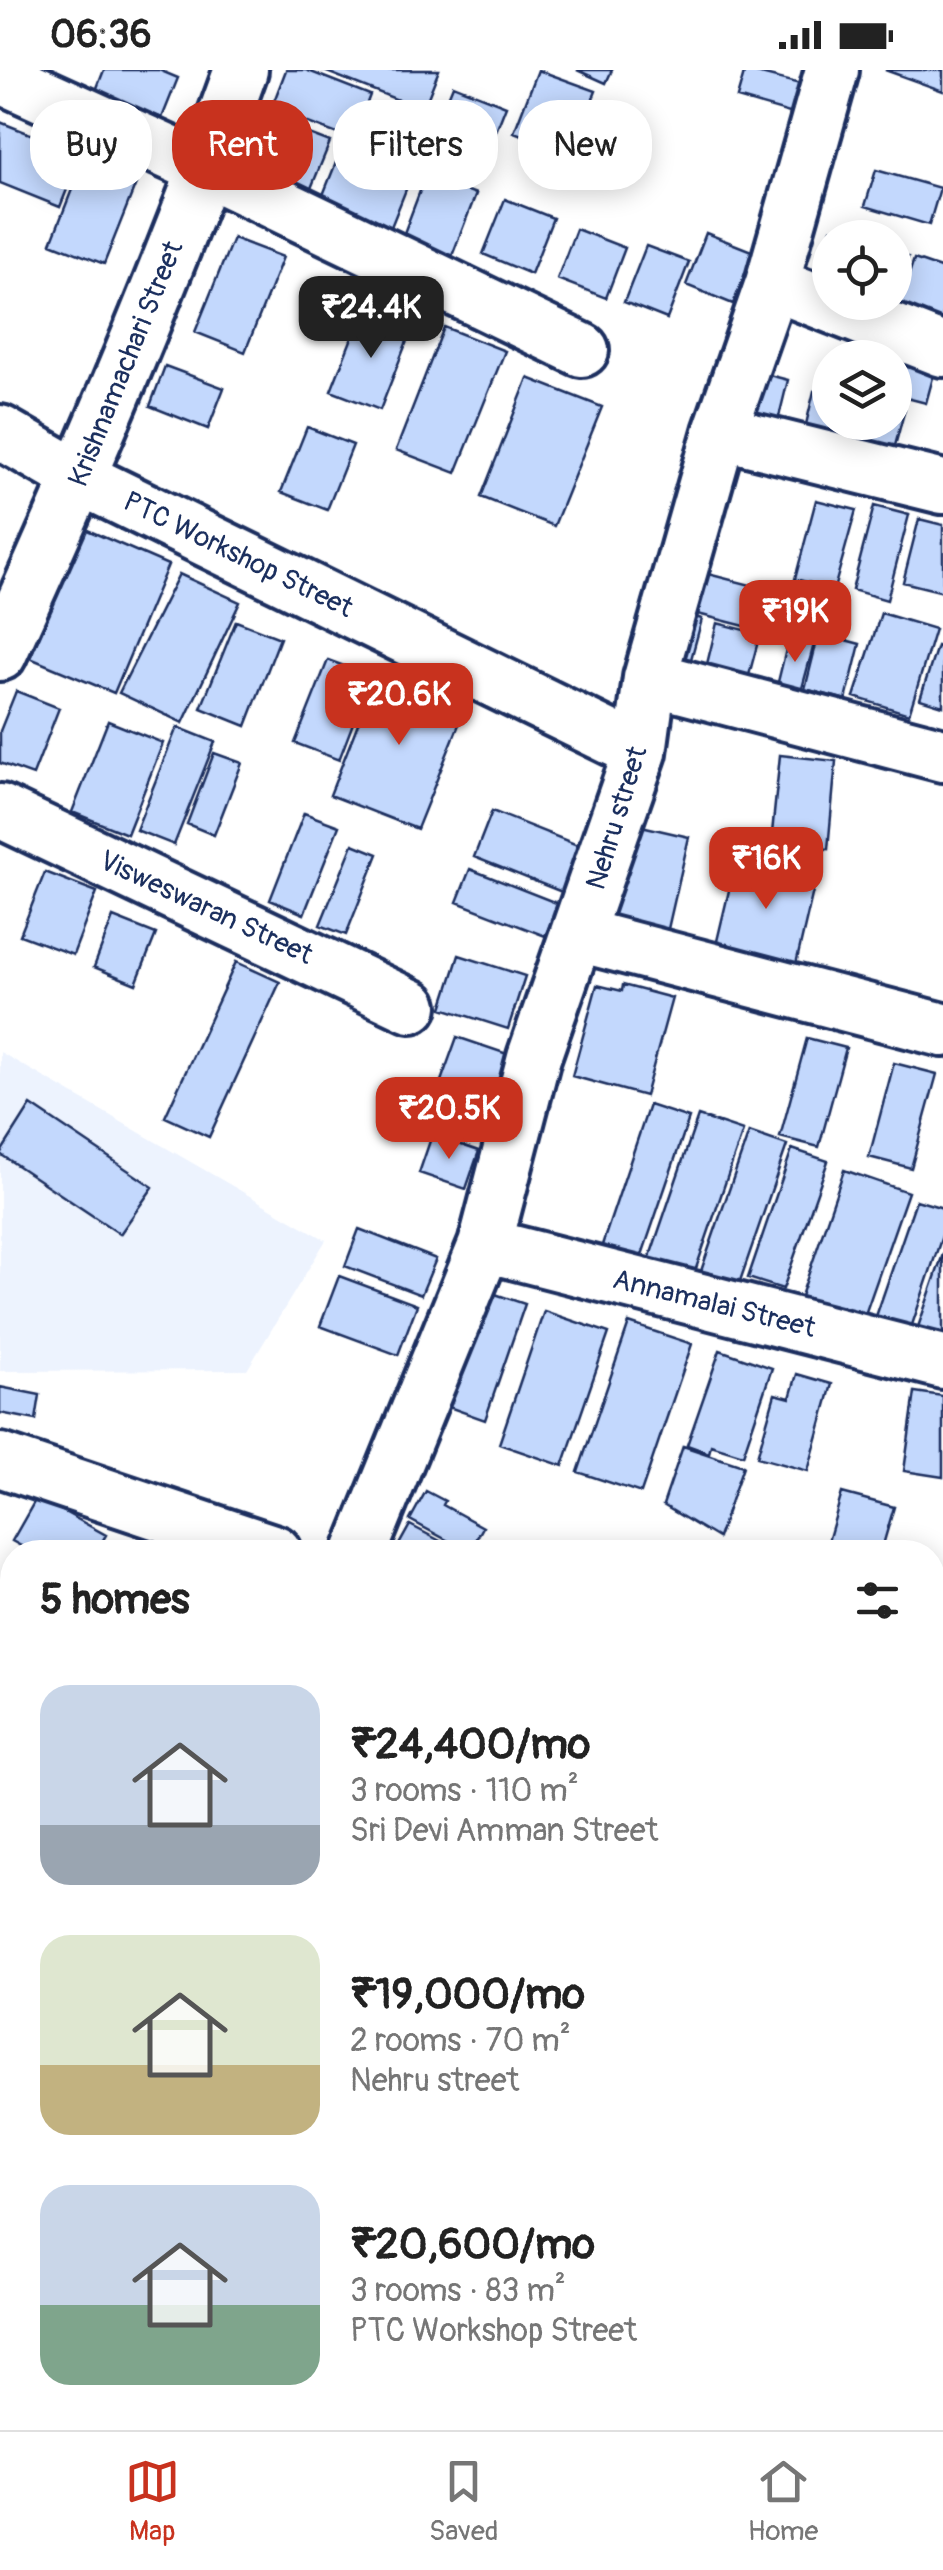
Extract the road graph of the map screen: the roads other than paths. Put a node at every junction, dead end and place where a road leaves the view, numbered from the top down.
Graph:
1 (241, 70) edge
2 (832, 70) edge
3 (0, 76) edge
4 (230, 100) edge
5 (172, 154) edge
6 (197, 190) edge
7 (249, 190) edge
8 (772, 284) junction
9 (582, 350) dead end
10 (943, 350) edge
11 (0, 432) edge
12 (720, 432) junction
13 (80, 478) junction
14 (943, 487) edge
15 (0, 654) edge
16 (650, 678) junction
17 (640, 752) junction
18 (943, 755) edge
19 (0, 811) edge
20 (579, 935) junction
21 (411, 1006) dead end
22 (943, 1030) edge
23 (485, 1246) junction
24 (943, 1362) edge
25 (0, 1460) edge
26 (155, 1533) edge
27 (199, 1540) edge
28 (365, 1540) edge

1 - 4 street, Krishnamachari Street
2 - 8 street, Nehru street
3 - 5 street
6 - 13 street, Krishnamachari Street
7 - 9 street
8 - 10 street
8 - 12 street, Nehru street
11 - 13 street, PTC Workshop Street
12 - 14 street
12 - 16 street, Nehru street
13 - 15 street, Krishnamachari Street
13 - 17 street, PTC Workshop Street
16 - 17 street, Nehru street
16 - 18 street
17 - 20 street, Nehru street
19 - 21 street, Visweswaran Street
20 - 22 street
20 - 23 street, Nehru street
23 - 24 street, Annamalai Street
23 - 28 street, Nehru street
25 - 26 street
26 - 27 street

